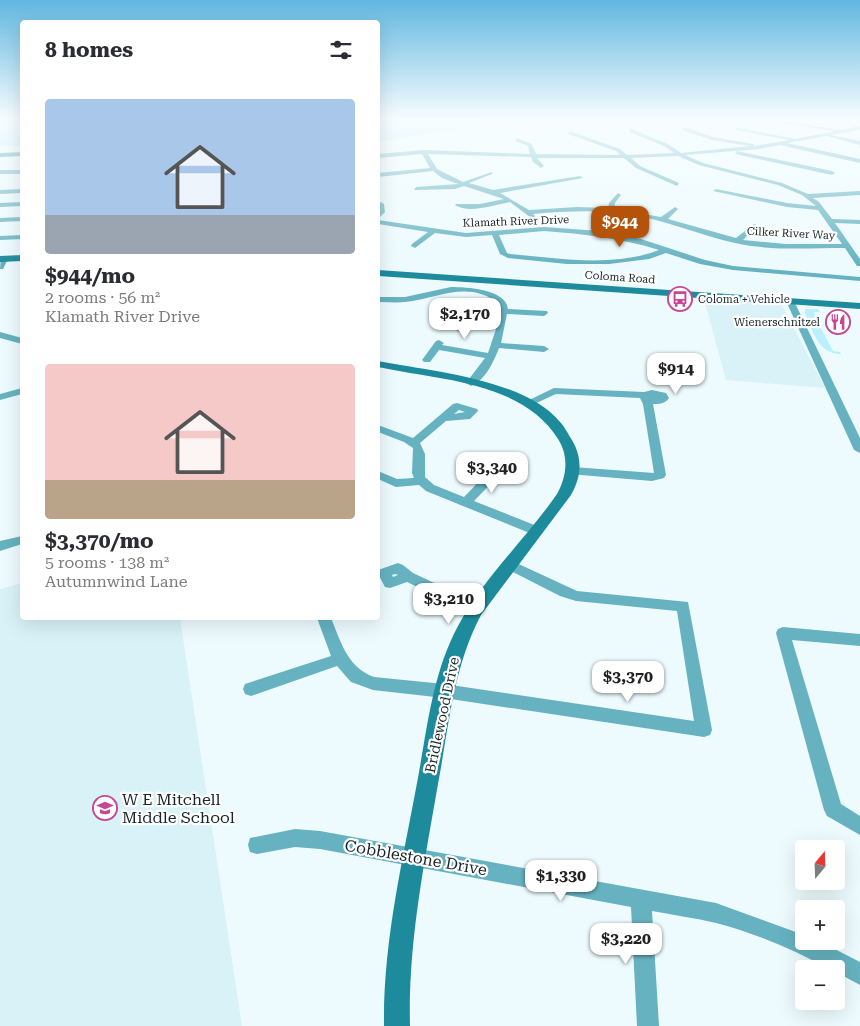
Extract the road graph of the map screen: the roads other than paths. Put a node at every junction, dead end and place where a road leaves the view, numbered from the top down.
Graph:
1 (640, 168) edge
2 (715, 168) edge
3 (807, 168) edge
4 (433, 169) joint
5 (0, 172) edge
6 (20, 172) edge
7 (490, 173) dead end
8 (832, 173) dead end
9 (380, 175) edge
10 (580, 178) dead end
11 (468, 183) junction
12 (677, 184) dead end
13 (416, 189) dead end
14 (20, 191) edge
15 (716, 191) dead end
16 (0, 192) edge
17 (494, 192) junction
18 (860, 193) edge
19 (618, 195) dead end
20 (808, 196) junction
21 (511, 200) junction
22 (20, 204) edge
23 (381, 204) dead end
24 (0, 205) edge
25 (458, 205) dead end
26 (676, 208) dead end
27 (821, 208) junction
28 (610, 210) junction
29 (528, 212) junction
30 (380, 214) edge
31 (20, 219) edge
32 (663, 219) junction
33 (0, 220) edge
34 (380, 222) edge
35 (829, 222) junction
36 (860, 222) edge
37 (754, 226) dead end
38 (544, 229) junction
39 (433, 231) junction
40 (495, 233) junction
41 (20, 237) edge
42 (0, 238) edge
43 (737, 241) junction
44 (415, 246) dead end
45 (848, 246) junction
46 (666, 250) junction
47 (20, 258) edge
48 (1, 262) edge
49 (860, 264) edge
50 (380, 273) edge
51 (860, 279) edge
52 (380, 297) edge
53 (790, 301) junction
54 (860, 306) edge
55 (505, 311) junction
56 (544, 313) dead end
57 (459, 329) dead end
58 (0, 335) edge
59 (20, 340) edge
60 (495, 345) junction
61 (544, 349) dead end
62 (490, 356) junction
63 (427, 360) dead end
64 (380, 364) edge
65 (471, 382) junction
66 (20, 392) edge
67 (0, 397) edge
68 (528, 403) junction
69 (443, 418) dead end
70 (380, 429) edge
71 (414, 443) junction
72 (860, 450) edge
73 (500, 467) dead end
74 (573, 471) junction
75 (380, 476) edge
76 (420, 481) junction
77 (465, 503) junction
78 (537, 531) junction
79 (20, 541) edge
80 (0, 546) edge
81 (510, 565) junction
82 (408, 577) dead end
83 (476, 609) junction
84 (325, 620) edge
85 (860, 640) edge
86 (340, 659) junction
87 (251, 689) dead end
88 (444, 691) junction
89 (860, 826) edge
90 (257, 844) dead end
91 (414, 856) junction
92 (641, 900) junction
93 (860, 974) edge
94 (397, 1026) edge
95 (648, 1026) edge

1 - 12 street
2 - 20 street
3 - 8 street
4 - 9 street
4 - 11 street
5 - 6 street
7 - 11 street
10 - 17 street
11 - 13 street
11 - 17 street
14 - 16 street
15 - 27 street
17 - 21 street
18 - 20 street
19 - 28 street
20 - 27 street
21 - 25 street
21 - 29 street
22 - 24 street
23 - 30 street
26 - 32 street
27 - 35 street
28 - 29 street, Cilker River Way
28 - 32 street, Cilker River Way
29 - 38 street
31 - 33 street
32 - 43 street, Cilker River Way
34 - 39 street, Klamath River Drive
35 - 36 street
35 - 45 street
37 - 43 street
38 - 40 street, Klamath River Drive
38 - 46 street, Klamath River Drive
39 - 40 street, Klamath River Drive
39 - 44 street
40 - 46 street
41 - 42 street
43 - 45 street, Cilker River Way
45 - 49 street
46 - 51 street, Klamath River Drive
47 - 48 street
50 - 53 street, Coloma Road
52 - 55 street
53 - 54 street, Coloma Road
53 - 72 street
55 - 56 street
55 - 57 street
55 - 60 street
58 - 59 street
60 - 61 street
60 - 62 street
62 - 63 street
62 - 65 street
64 - 65 street
65 - 68 street
66 - 67 street
68 - 74 street
68 - 74 street
69 - 71 street
70 - 71 street
71 - 76 street
73 - 77 street
74 - 78 street, Bridlewood Drive
75 - 76 street
76 - 77 street
77 - 78 street
78 - 81 street, Bridlewood Drive
79 - 80 street
81 - 83 street, Bridlewood Drive
81 - 88 street
82 - 83 street
83 - 88 street, Bridlewood Drive
84 - 86 street
85 - 89 street
86 - 87 street
86 - 88 street
88 - 91 street, Bridlewood Drive
90 - 91 street, Cobblestone Drive
91 - 92 street, Cobblestone Drive
91 - 94 street, Bridlewood Drive
92 - 93 street, Cobblestone Drive
92 - 95 street

